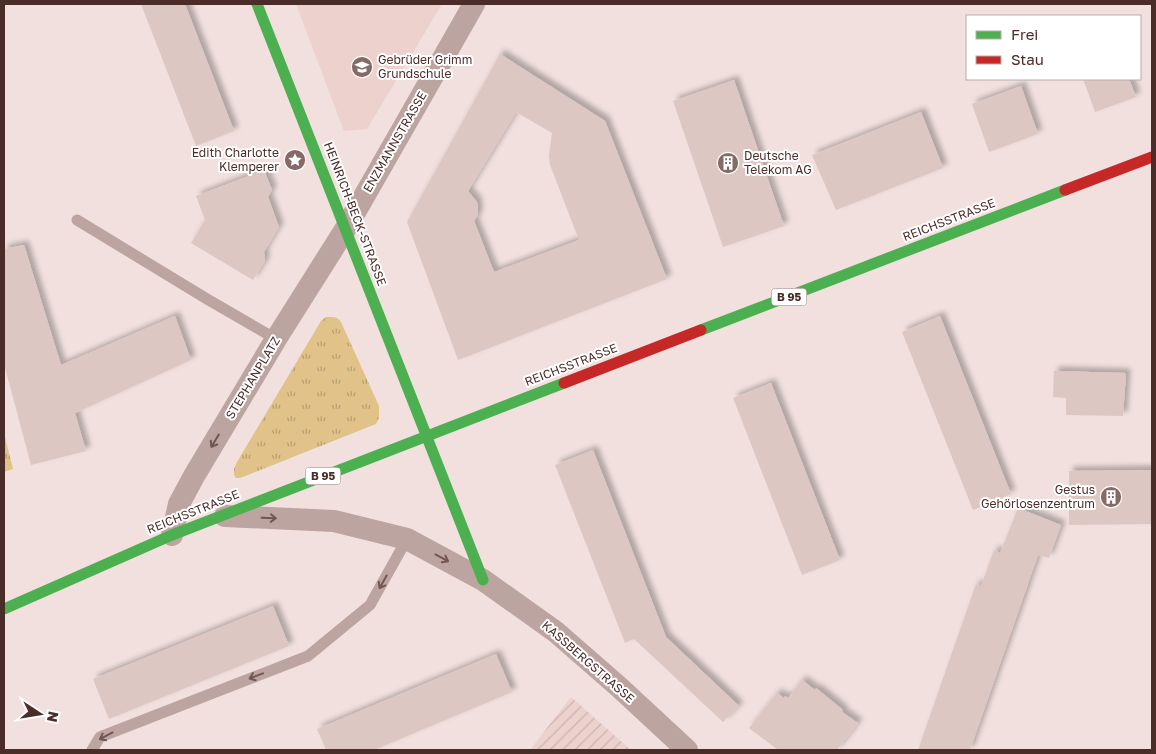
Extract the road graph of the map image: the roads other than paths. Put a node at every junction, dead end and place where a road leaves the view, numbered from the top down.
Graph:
1 (257, 4) edge
2 (474, 4) edge
3 (1152, 157) edge
4 (78, 220) dead end
5 (346, 228) junction
6 (276, 340) junction
7 (426, 436) junction
8 (220, 516) junction
9 (172, 535) junction
10 (407, 539) junction
11 (483, 580) junction
12 (4, 609) edge
13 (92, 750) edge
14 (687, 750) edge

1 - 5 main road, HEINRICH-BECK-STRASSE
2 - 5 street, ENZMANNSTRASSE
3 - 7 main road, REICHSSTRASSE / B 95
4 - 6 lane
5 - 6 street, STEPHANPLATZ
5 - 7 main road, HEINRICH-BECK-STRASSE
6 -> 9 street, STEPHANPLATZ
7 - 8 main road, REICHSSTRASSE / B 95
7 - 11 main road
8 - 9 main road, REICHSSTRASSE / B 95
8 -> 10 street, KASSBERGSTRASSE
9 - 12 main road, REICHSSTRASSE / B 95
10 -> 11 street, KASSBERGSTRASSE
10 -> 13 lane
11 - 14 street, KASSBERGSTRASSE

